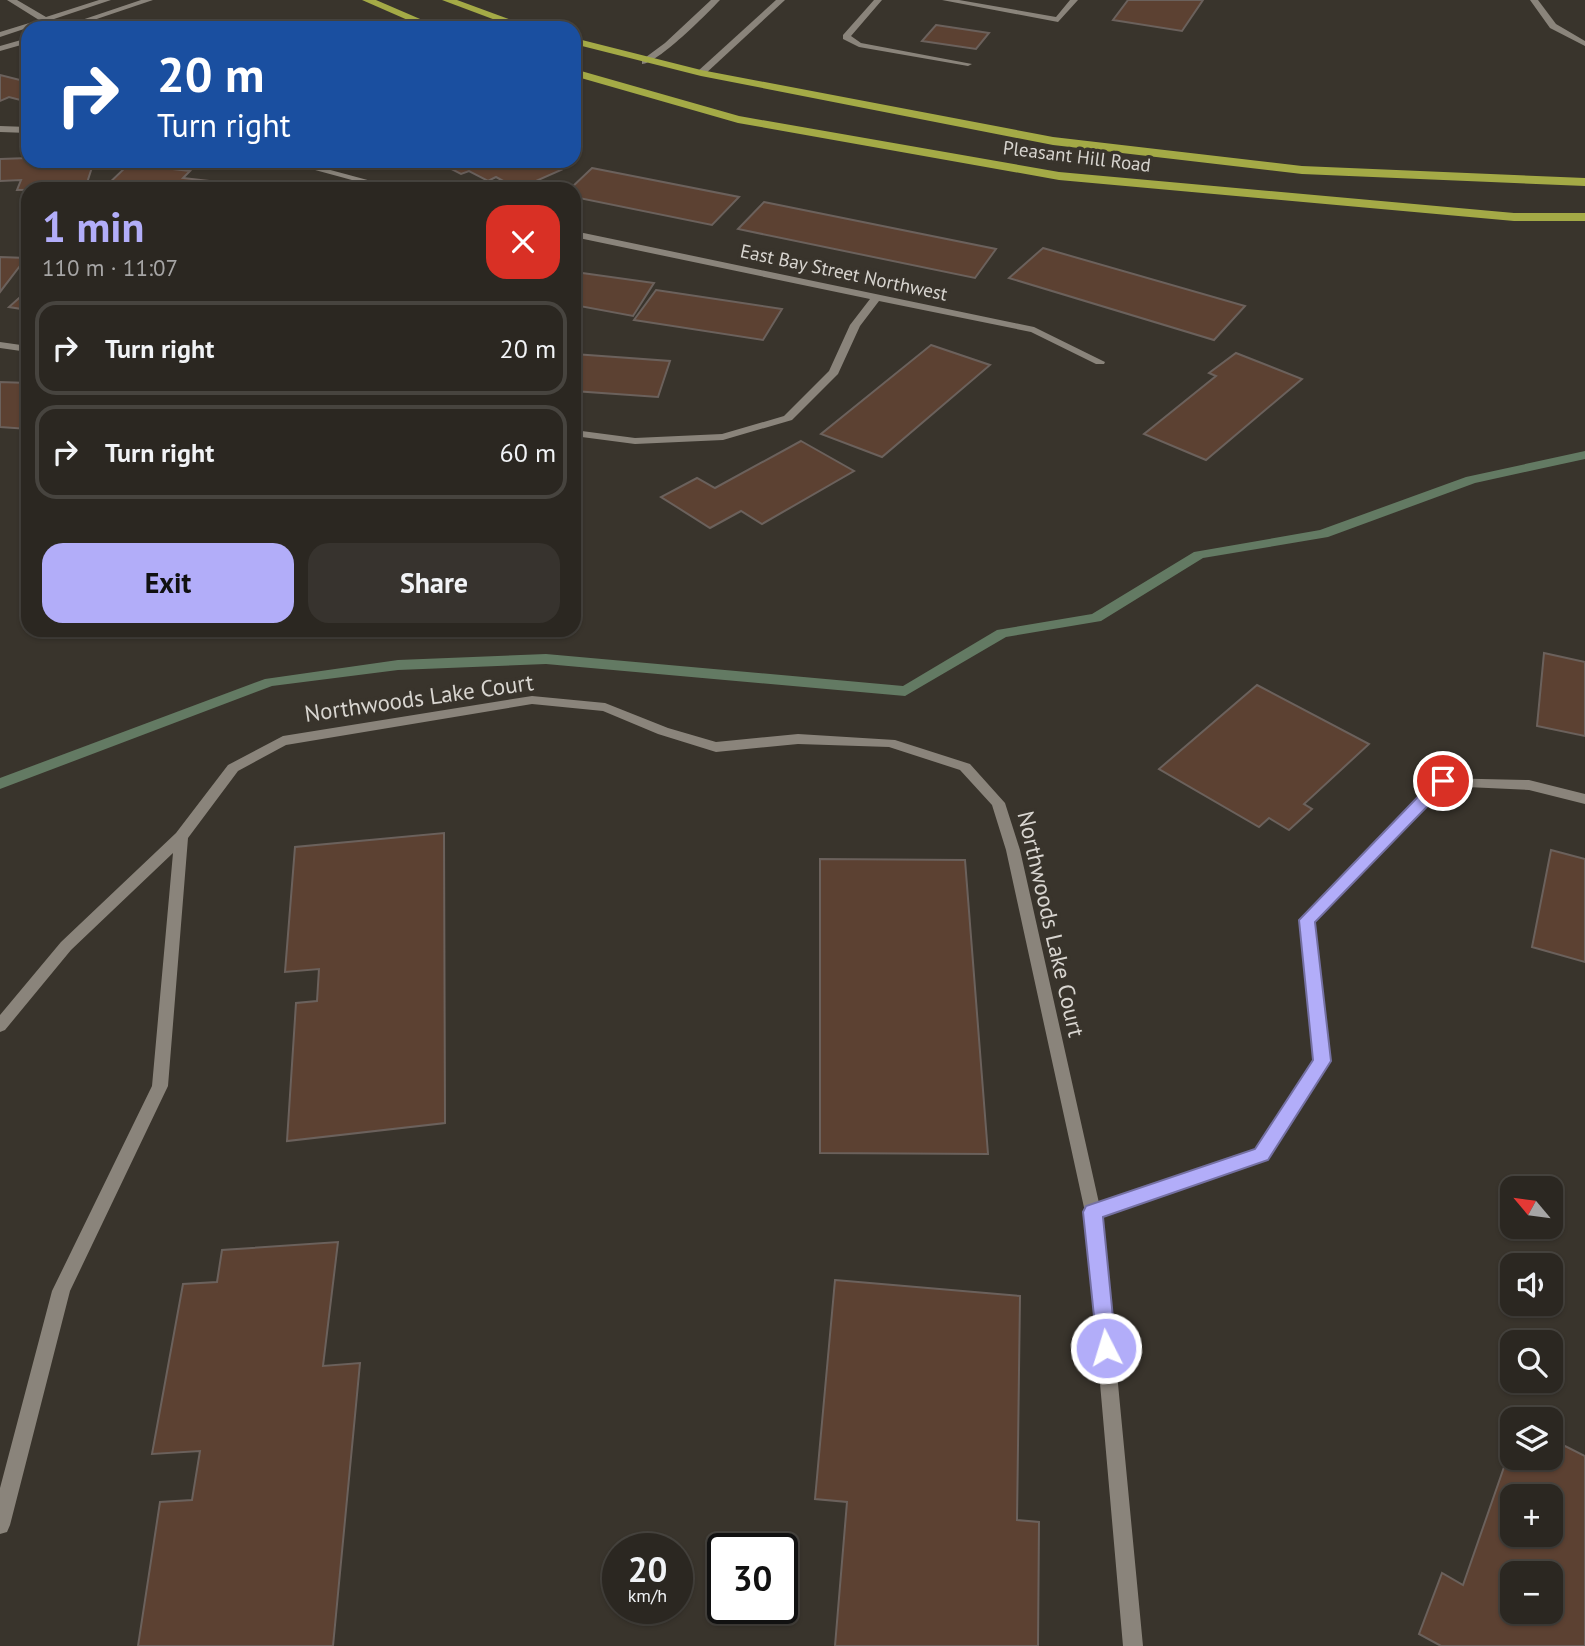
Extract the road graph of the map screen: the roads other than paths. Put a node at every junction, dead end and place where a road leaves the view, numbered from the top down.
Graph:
1 (11, 0) edge
2 (107, 0) edge
3 (149, 0) edge
4 (367, 0) edge
5 (447, 0) edge
6 (716, 0) edge
7 (781, 0) edge
8 (878, 0) edge
9 (946, 0) edge
10 (1074, 0) edge
11 (1534, 0) edge
12 (45, 20) junction
13 (42, 21) edge
14 (84, 21) edge
15 (419, 21) edge
16 (508, 21) edge
17 (21, 28) edge
18 (0, 35) edge
19 (21, 42) edge
20 (581, 43) edge
21 (1585, 44) edge
22 (0, 49) edge
23 (645, 62) junction
24 (968, 64) dead end
25 (701, 73) junction
26 (581, 74) edge
27 (0, 129) edge
28 (21, 130) edge
29 (314, 168) edge
30 (368, 182) edge
31 (1585, 182) edge
32 (1585, 217) edge
33 (581, 235) edge
34 (877, 297) junction
35 (0, 345) edge
36 (21, 348) edge
37 (1100, 362) dead end
38 (581, 434) edge
39 (1585, 799) edge
40 (181, 837) junction
41 (0, 1026) edge
42 (1093, 1212) junction
43 (0, 1525) edge
44 (1133, 1646) edge

1 - 12 street
2 - 12 street
3 - 14 street
4 - 15 highway
5 - 16 highway
6 - 23 street
7 - 25 street
8 - 24 street
9 - 10 street
11 - 21 street
12 - 13 street
17 - 18 street
19 - 22 street
20 - 23 highway, Pleasant Hill Road
23 - 25 highway, Pleasant Hill Road
25 - 31 highway, Pleasant Hill Road
26 - 32 highway, Pleasant Hill Road
27 - 28 street
29 - 30 street
33 - 34 street, East Bay Street Northwest
34 - 37 street, East Bay Street Northwest
34 - 38 street
35 - 36 street
39 - 42 street
40 - 41 street, Northwoods Lake Court
40 - 42 street, Northwoods Lake Court
40 - 43 street
42 - 44 street, Northwoods Lake Court

